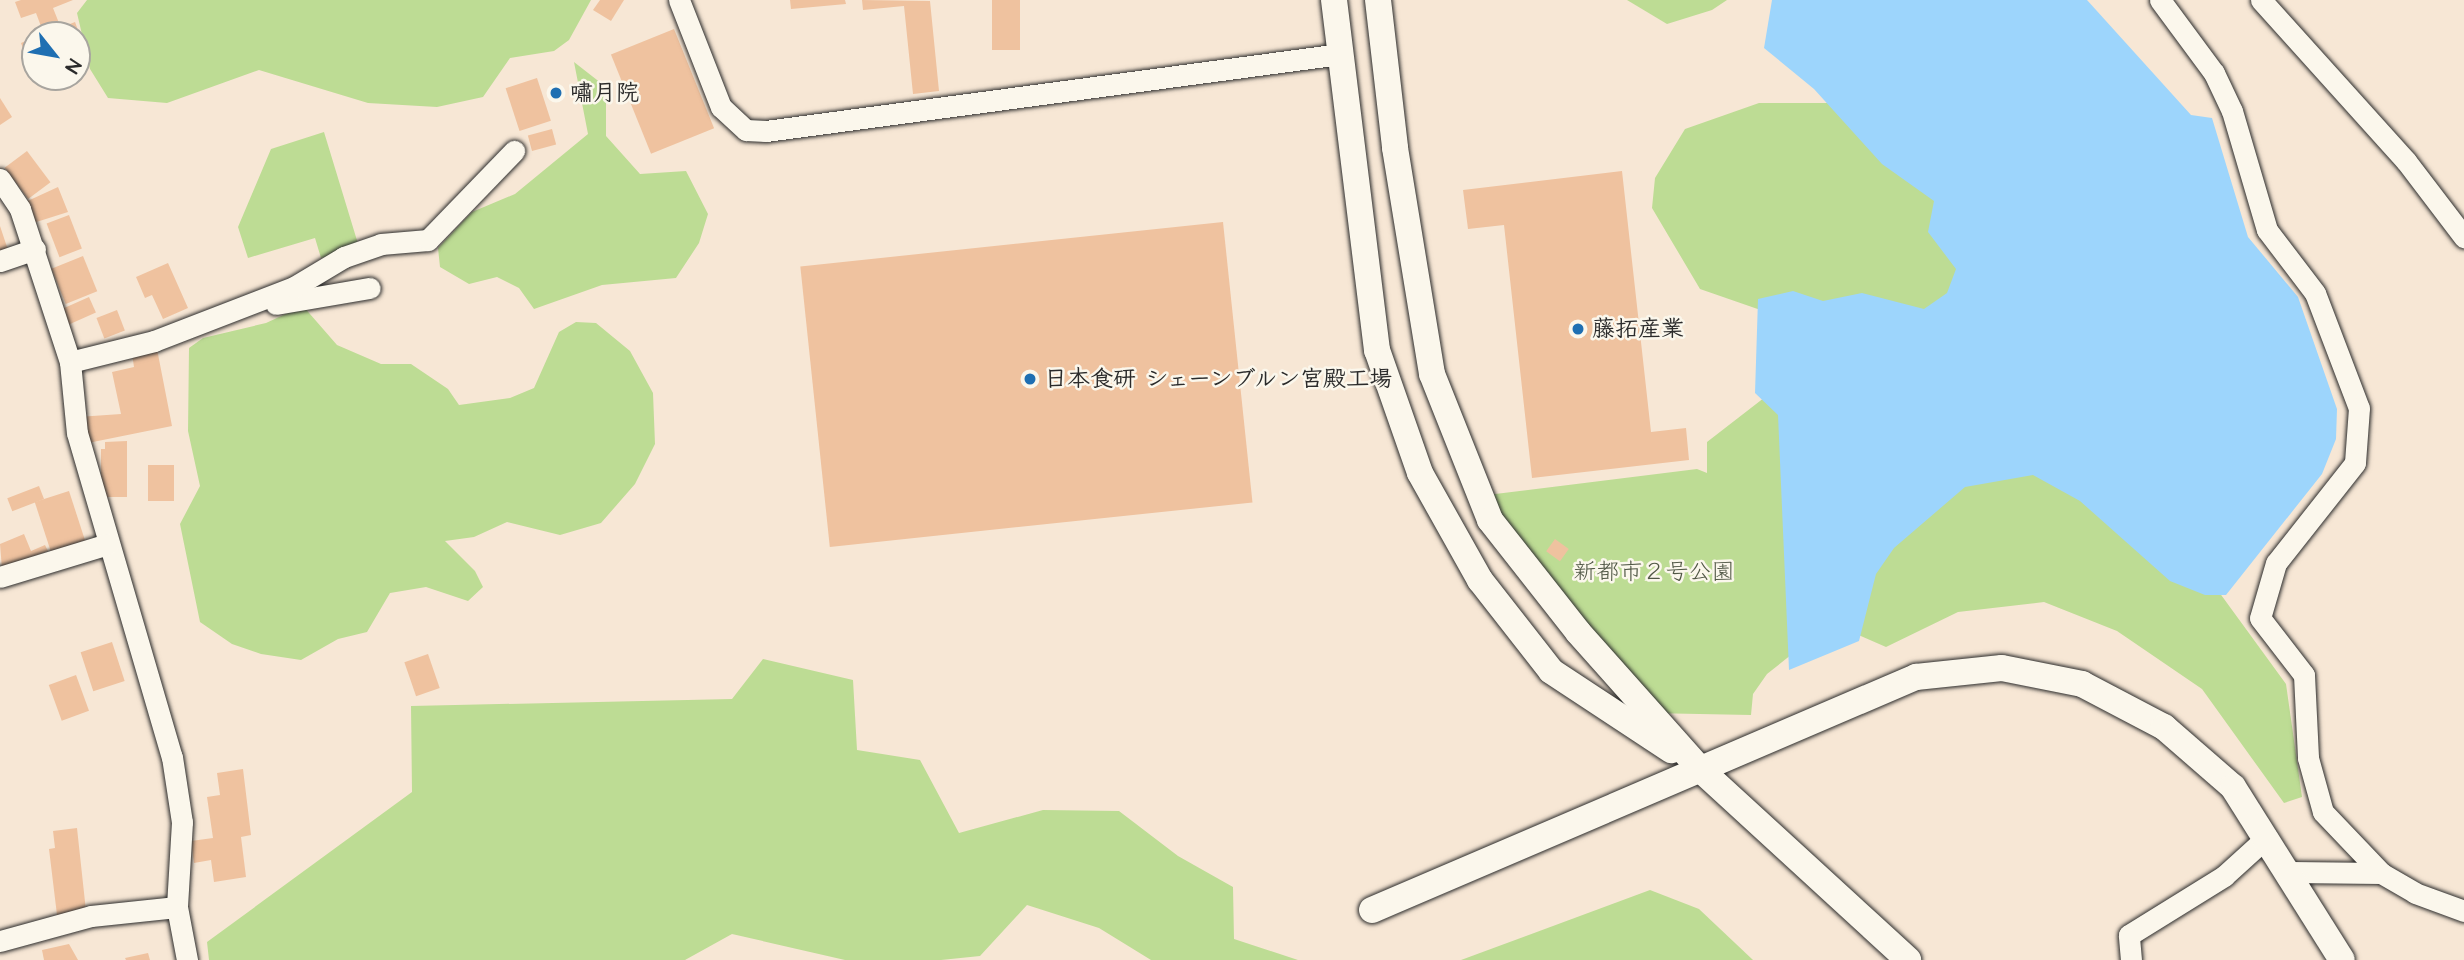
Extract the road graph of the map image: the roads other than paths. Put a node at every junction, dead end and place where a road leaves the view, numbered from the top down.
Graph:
1 (679, 0) edge
2 (1334, 0) edge
3 (1378, 0) edge
4 (2160, 0) edge
5 (2261, 0) edge
6 (1340, 54) junction
7 (514, 151) dead end
8 (0, 179) edge
9 (2464, 237) edge
10 (35, 249) junction
11 (0, 261) edge
12 (370, 288) dead end
13 (252, 303) junction
14 (70, 362) junction
15 (108, 544) junction
16 (0, 577) edge
17 (1701, 771) junction
18 (2267, 837) junction
19 (2290, 872) junction
20 (2381, 873) junction
21 (177, 907) junction
22 (1372, 910) dead end
23 (2464, 911) edge
24 (0, 941) edge
25 (187, 960) edge
26 (1908, 960) edge
27 (2131, 960) edge
28 (2342, 960) edge

1 - 6 street
2 - 6 street
3 - 17 street
4 - 20 street
5 - 9 street
6 - 17 street
7 - 13 street
8 - 10 street
10 - 11 street
10 - 14 street
12 - 13 street
13 - 14 street
14 - 15 street
15 - 16 street
15 - 21 street
17 - 18 street
17 - 22 street
17 - 26 street
18 - 19 street
18 - 27 street
19 - 20 street
19 - 28 street
20 - 23 street
21 - 24 street
21 - 25 street

